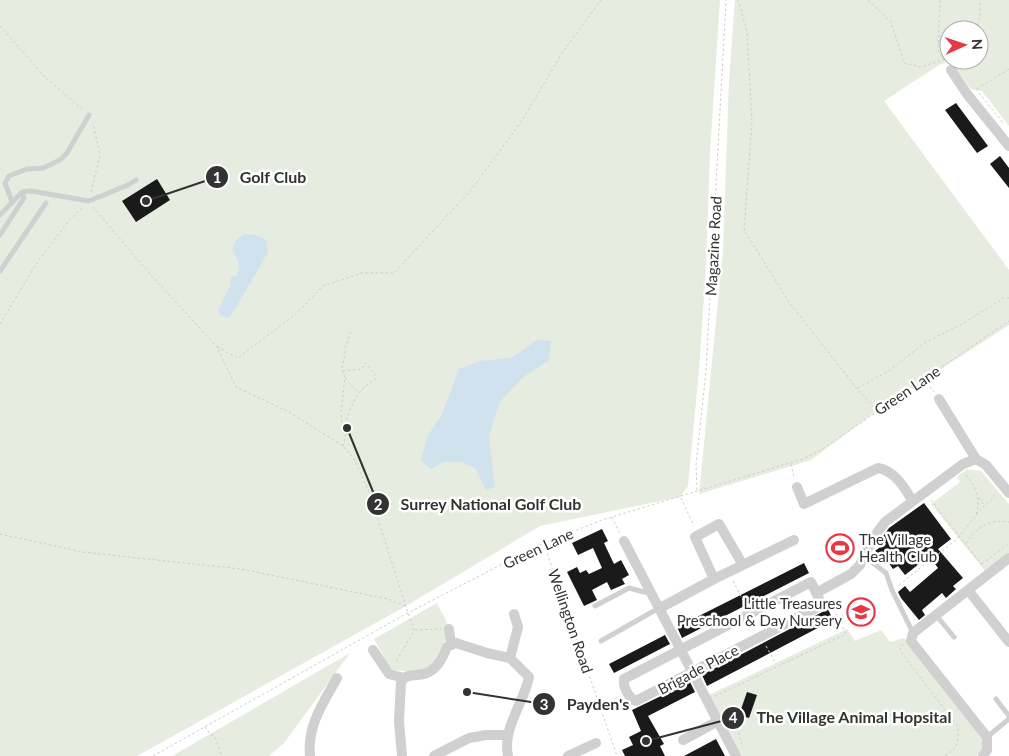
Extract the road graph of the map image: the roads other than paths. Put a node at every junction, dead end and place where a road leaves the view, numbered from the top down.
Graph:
1 (950, 70) dead end
2 (89, 115) road end
3 (1009, 146) edge
4 (136, 180) dead end
5 (22, 192) junction
6 (12, 202) junction
7 (46, 203) dead end
8 (0, 215) edge
9 (0, 235) edge
10 (0, 271) edge
11 (939, 399) road end
12 (976, 459) junction
13 (797, 487) road end
14 (1007, 490) edge
15 (912, 500) junction
16 (794, 540) dead end
17 (624, 541) road end
18 (864, 556) junction
19 (1009, 558) edge
20 (742, 564) junction
21 (714, 579) junction
22 (968, 590) junction
23 (816, 593) junction
24 (652, 594) junction
25 (594, 606) dead end
26 (660, 608) junction
27 (514, 614) dead end
28 (936, 615) junction
29 (449, 630) road end
30 (912, 635) junction
31 (954, 637) dead end
32 (1008, 638) edge
33 (601, 641) dead end
34 (451, 644) junction
35 (681, 649) junction
36 (373, 650) dead end
37 (510, 658) junction
38 (693, 672) junction
39 (337, 678) dead end
40 (404, 678) junction
41 (996, 699) dead end
42 (1009, 718) edge
43 (718, 722) junction
44 (507, 735) junction
45 (987, 737) junction
46 (683, 740) dead end
47 (596, 744) dead end
48 (740, 754) edge
49 (310, 756) edge
50 (402, 756) edge
51 (434, 756) edge
52 (508, 756) edge
53 (568, 756) edge
54 (983, 756) edge

1 - 3 street
2 - 6 lane
4 - 5 lane
5 - 6 lane
5 - 9 lane
6 - 8 lane
7 - 10 lane
11 - 12 street
12 - 14 street
12 - 15 street
13 - 15 street
15 - 18 street
16 - 20 street
17 - 24 street
18 - 23 street
18 - 30 lane
19 - 22 street
20 - 21 street
20 - 21 street
21 - 26 street
22 - 28 street
22 - 32 street
23 - 35 street, Brigade Place
23 - 38 street, Brigade Place
24 - 25 lane
24 - 26 street
26 - 33 lane
26 - 35 street
27 - 37 street
28 - 30 street
28 - 31 lane
29 - 34 street
30 - 45 street
34 - 37 street
34 - 40 street
35 - 38 street
35 - 38 street, Brigade Place
36 - 40 street
37 - 44 street
38 - 43 street
39 - 49 street
40 - 50 street
41 - 42 lane
42 - 45 lane
43 - 46 street
43 - 48 street
44 - 51 street
44 - 52 street
45 - 54 street
47 - 53 street

